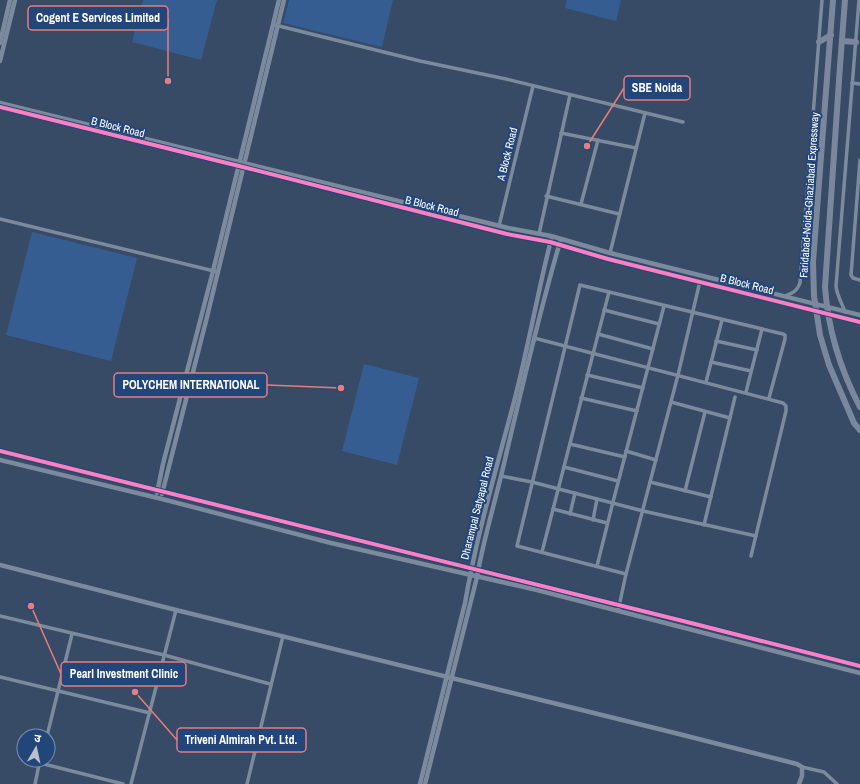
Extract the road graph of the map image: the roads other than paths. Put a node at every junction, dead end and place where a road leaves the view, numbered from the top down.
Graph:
1 (10, 0) edge
2 (15, 0) edge
3 (279, 0) edge
4 (284, 0) edge
5 (822, 0) edge
6 (833, 0) edge
7 (845, 0) edge
8 (859, 0) edge
9 (275, 25) junction
10 (831, 35) junction
11 (842, 40) junction
12 (819, 42) junction
13 (856, 42) junction
14 (0, 43) edge
15 (0, 61) edge
16 (852, 83) junction
17 (860, 84) edge
18 (532, 86) junction
19 (570, 95) junction
20 (0, 103) edge
21 (0, 107) edge
22 (645, 113) junction
23 (683, 122) dead end
24 (561, 133) junction
25 (598, 140) junction
26 (636, 148) junction
27 (860, 160) edge
28 (241, 164) junction
29 (546, 196) junction
30 (581, 204) junction
31 (619, 214) junction
32 (0, 219) edge
33 (499, 226) junction
34 (539, 234) junction
35 (551, 236) junction
36 (854, 236) junction
37 (860, 236) edge
38 (560, 239) junction
39 (550, 242) junction
40 (559, 245) junction
41 (610, 253) junction
42 (215, 271) junction
43 (860, 280) edge
44 (700, 281) junction
45 (609, 292) junction
46 (784, 296) junction
47 (664, 306) junction
48 (604, 310) junction
49 (692, 312) junction
50 (845, 312) junction
51 (860, 315) edge
52 (722, 320) junction
53 (860, 322) edge
54 (659, 324) junction
55 (762, 329) junction
56 (598, 334) junction
57 (534, 338) junction
58 (716, 341) junction
59 (565, 347) junction
60 (653, 349) junction
61 (757, 350) junction
62 (593, 354) junction
63 (711, 362) junction
64 (648, 368) junction
65 (750, 371) junction
66 (588, 375) junction
67 (678, 375) junction
68 (706, 382) junction
69 (643, 388) junction
70 (746, 392) junction
71 (735, 397) dead end
72 (582, 398) junction
73 (770, 398) junction
74 (671, 402) junction
75 (860, 407) edge
76 (637, 411) junction
77 (705, 412) junction
78 (730, 418) junction
79 (860, 430) edge
80 (570, 444) junction
81 (626, 451) junction
82 (0, 452) edge
83 (624, 457) junction
84 (0, 460) edge
85 (656, 460) junction
86 (564, 467) junction
87 (502, 476) junction
88 (618, 481) junction
89 (532, 482) junction
90 (650, 482) junction
91 (558, 489) junction
92 (685, 491) junction
93 (160, 492) junction
94 (575, 493) junction
95 (711, 497) junction
96 (156, 498) junction
97 (162, 499) junction
98 (597, 499) junction
99 (612, 502) junction
100 (553, 509) junction
101 (643, 511) junction
102 (570, 514) junction
103 (593, 520) junction
104 (608, 523) junction
105 (704, 525) junction
106 (756, 536) junction
107 (542, 552) junction
108 (751, 556) dead end
109 (0, 565) edge
110 (597, 566) junction
111 (471, 569) junction
112 (478, 571) junction
113 (626, 574) junction
114 (470, 575) junction
115 (477, 577) junction
116 (619, 605) junction
117 (176, 610) junction
118 (618, 611) junction
119 (0, 616) edge
120 (72, 634) junction
121 (283, 636) junction
122 (164, 655) junction
123 (860, 666) edge
124 (860, 673) edge
125 (1, 677) edge
126 (449, 677) junction
127 (0, 682) edge
128 (270, 684) junction
129 (58, 691) junction
130 (150, 713) junction
131 (49, 728) edge
132 (56, 766) edge
133 (802, 767) junction
134 (39, 768) edge
135 (35, 784) edge
136 (123, 784) edge
137 (131, 784) edge
138 (247, 784) edge
139 (420, 784) edge
140 (425, 784) edge
141 (799, 784) edge
142 (837, 784) edge

1 - 14 street
2 - 15 street
3 - 9 street
4 - 9 street
5 - 12 street
6 - 10 main road, Faridabad-Noida-Ghaziabad Expressway
7 - 11 main road, Faridabad-Noida-Ghaziabad Expressway
8 - 13 street
9 - 18 street
9 - 28 street
10 - 12 main road
10 - 79 main road, Faridabad-Noida-Ghaziabad Expressway, bridge
11 - 13 main road
11 - 75 main road, Faridabad-Noida-Ghaziabad Expressway, bridge
12 - 46 street
13 - 16 street
16 - 17 street
16 - 50 street
18 - 19 street
18 - 33 street, A Block Road
19 - 22 street
19 - 24 street
20 - 28 street, B Block Road
21 - 28 street, B Block Road
22 - 23 street
22 - 26 street
24 - 25 street
24 - 29 street
25 - 26 street
25 - 30 street
26 - 31 street
27 - 36 street
28 - 33 street, B Block Road
28 - 39 street, B Block Road
28 - 42 street
29 - 30 street
29 - 34 street
30 - 31 street
31 - 41 street
32 - 42 street
33 - 34 street, B Block Road
34 - 35 street, B Block Road
35 - 38 street, B Block Road
35 - 39 street, Dharampal Satyapal Road
36 - 37 street
36 - 43 street
38 - 40 street, Dharampal Satyapal Road
38 - 41 street, B Block Road
39 - 40 street, B Block Road
39 - 111 street, Dharampal Satyapal Road
40 - 44 street, B Block Road
40 - 57 street, Dharampal Satyapal Road
41 - 46 street, B Block Road
42 - 93 street
44 - 49 street
44 - 53 street, B Block Road
45 - 47 street
45 - 48 street
45 - 59 street
46 - 50 street, B Block Road
47 - 49 street
47 - 54 street
48 - 54 street
48 - 56 street
49 - 52 street
49 - 67 street
50 - 51 street, B Block Road
52 - 55 street
52 - 58 street
54 - 60 street
55 - 61 street
55 - 73 street
56 - 60 street
56 - 62 street
57 - 59 street
57 - 87 street, Dharampal Satyapal Road
58 - 61 street
58 - 63 street
59 - 62 street
59 - 89 street
60 - 64 street
61 - 65 street
62 - 64 street
62 - 66 street
63 - 65 street
63 - 68 street
64 - 67 street
64 - 69 street
65 - 70 street
66 - 69 street
66 - 72 street
67 - 68 street
67 - 74 street
68 - 70 street
69 - 76 street
70 - 73 street
71 - 78 street
72 - 76 street
72 - 80 street
73 - 106 street
74 - 77 street
74 - 85 street
76 - 81 street
77 - 78 street
77 - 92 street
78 - 95 street
80 - 83 street
80 - 86 street
81 - 83 street
81 - 85 street
82 - 93 street
83 - 88 street
84 - 96 street
85 - 90 street
86 - 88 street
86 - 91 street
87 - 89 street
87 - 112 street, Dharampal Satyapal Road
88 - 99 street
89 - 91 street
89 - 107 street
90 - 92 street
90 - 101 street
91 - 94 street
91 - 100 street
92 - 95 street
93 - 96 street
93 - 97 street
93 - 111 street
94 - 98 street
94 - 102 street
95 - 105 street
96 - 97 street
97 - 114 street
98 - 99 street
98 - 103 street
99 - 101 street
99 - 104 street
100 - 102 street
100 - 107 street
101 - 105 street
101 - 113 street
102 - 103 street
103 - 104 street
104 - 110 street
105 - 106 street
106 - 108 street
107 - 110 street
109 - 117 street
110 - 113 street
111 - 112 street
111 - 114 street, Dharampal Satyapal Road
112 - 115 street, Dharampal Satyapal Road
112 - 116 street
113 - 116 street
114 - 115 street
114 - 126 street, Dharampal Satyapal Road
115 - 118 street
115 - 126 street, Dharampal Satyapal Road
116 - 118 street
116 - 123 street
117 - 121 street
117 - 122 street
118 - 124 street
119 - 120 street
120 - 122 street
120 - 129 street
121 - 126 street
121 - 128 street
122 - 128 street
122 - 130 street
125 - 127 street
125 - 129 street
126 - 133 street
126 - 139 street, Dharampal Satyapal Road
126 - 140 street, Dharampal Satyapal Road
128 - 138 street
129 - 130 street
129 - 131 street
130 - 137 street
132 - 136 street
133 - 141 street
133 - 142 street
134 - 135 street

